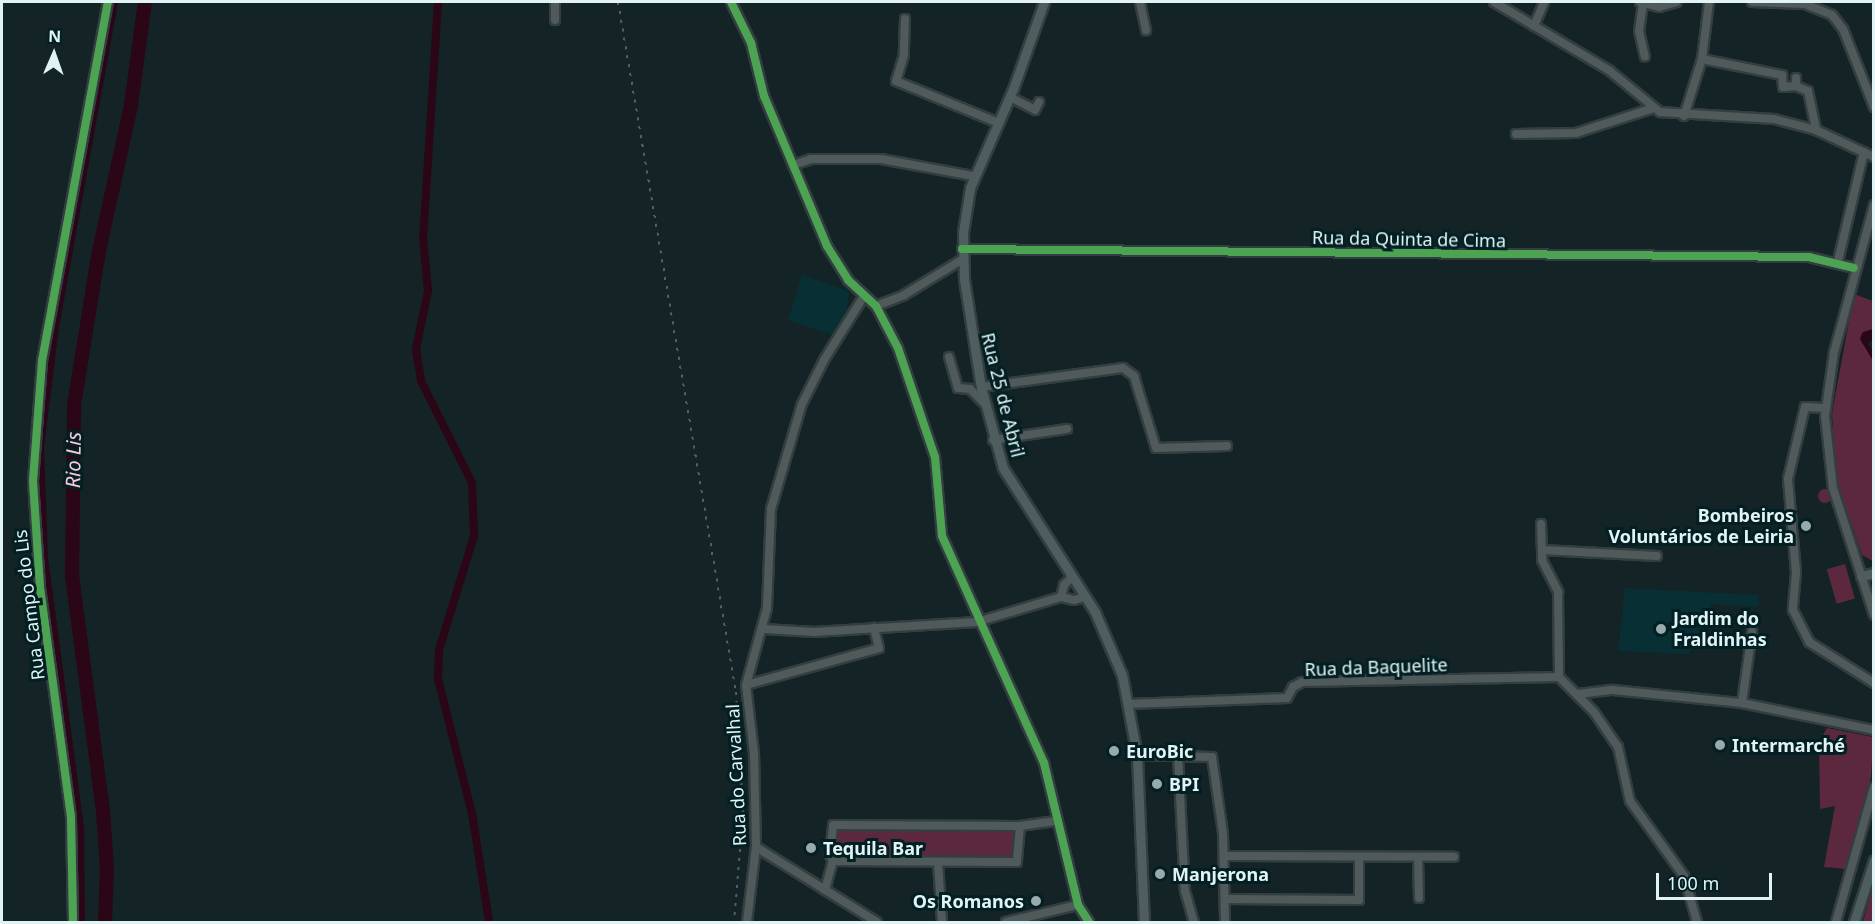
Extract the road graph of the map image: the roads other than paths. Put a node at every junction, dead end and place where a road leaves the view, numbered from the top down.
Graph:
1 (108, 2) edge
2 (555, 2) edge
3 (731, 2) edge
4 (1044, 2) edge
5 (1140, 2) edge
6 (1494, 2) edge
7 (1544, 2) edge
8 (1641, 2) edge
9 (1676, 2) edge
10 (1709, 2) edge
11 (1752, 2) edge
12 (1804, 3) edge
13 (905, 19) dead end
14 (555, 20) dead end
15 (1534, 26) junction
16 (1146, 30) dead end
17 (1645, 56) dead end
18 (1702, 60) junction
19 (1010, 97) junction
20 (1039, 102) dead end
21 (1874, 107) edge
22 (1654, 108) junction
23 (1684, 116) junction
24 (999, 123) junction
25 (1816, 130) junction
26 (1516, 134) dead end
27 (1864, 152) junction
28 (1874, 157) edge
29 (793, 165) junction
30 (973, 176) junction
31 (1874, 205) edge
32 (963, 254) junction
33 (1838, 261) junction
34 (1854, 268) junction
35 (864, 296) junction
36 (876, 306) junction
37 (949, 357) dead end
38 (981, 387) junction
39 (985, 404) junction
40 (1825, 408) junction
41 (1067, 429) dead end
42 (993, 440) junction
43 (1227, 446) dead end
44 (1541, 524) dead end
45 (1542, 550) junction
46 (1657, 556) dead end
47 (1874, 573) edge
48 (1861, 576) junction
49 (1072, 577) junction
50 (1061, 597) junction
51 (1085, 597) junction
52 (1874, 615) edge
53 (977, 622) junction
54 (874, 628) junction
55 (764, 629) junction
56 (1752, 632) dead end
57 (1559, 677) junction
58 (1874, 683) edge
59 (746, 685) junction
60 (1578, 694) junction
61 (1742, 703) junction
62 (1129, 704) junction
63 (1874, 730) edge
64 (1178, 754) junction
65 (1137, 755) junction
66 (1874, 787) edge
67 (1056, 821) junction
68 (1020, 826) junction
69 (756, 847) junction
70 (1224, 856) junction
71 (1454, 857) dead end
72 (1359, 858) junction
73 (1418, 858) junction
74 (1874, 860) edge
75 (832, 861) junction
76 (938, 863) junction
77 (825, 890) junction
78 (1419, 898) dead end
79 (1225, 899) junction
80 (1078, 905) junction
81 (73, 922) edge
82 (747, 922) edge
83 (878, 922) edge
84 (942, 922) edge
85 (1005, 922) edge
86 (1089, 922) edge
87 (1144, 922) edge
88 (1194, 922) edge
89 (1225, 922) edge
90 (1697, 922) edge
91 (1836, 922) edge
92 (1854, 922) edge

1 - 81 street, Rua Campo do Lis
2 - 14 street
3 - 29 street
4 - 19 main road, Rua 25 de Abril
5 - 16 street
6 - 15 street
7 - 15 street
8 - 9 street
8 - 17 street
10 - 18 street
11 - 12 street
12 - 21 street
13 - 24 street
15 - 22 street
18 - 23 street
18 - 25 street
19 - 20 street
19 - 24 main road, Rua 25 de Abril
22 - 23 street
22 - 26 street
23 - 25 street
24 - 30 main road, Rua 25 de Abril
25 - 27 street
27 - 28 street
27 - 33 street
29 - 30 street
29 - 35 street
30 - 32 main road, Rua 25 de Abril
31 - 34 street
32 - 33 street, Rua da Quinta de Cima
32 - 36 street
32 - 38 main road, Rua 25 de Abril
33 - 34 street, Rua da Quinta de Cima
34 - 40 street
35 - 36 street
35 - 55 street, Rua do Carvalhal
36 - 53 street
37 - 39 street
38 - 39 main road, Rua 25 de Abril
38 - 43 street
39 - 42 main road, Rua 25 de Abril
40 - 48 street
40 - 58 street
41 - 42 street
42 - 49 main road, Rua 25 de Abril
44 - 45 street
45 - 46 street
45 - 57 street
47 - 48 main road
48 - 52 street
49 - 50 street
49 - 51 main road, Rua 25 de Abril
50 - 51 street
50 - 53 street
51 - 62 main road, Rua 25 de Abril
53 - 54 street
53 - 67 street
54 - 55 street
54 - 59 street
55 - 59 street, Rua do Carvalhal
56 - 61 street
57 - 60 street
57 - 62 street, Rua da Baquelite
59 - 69 street, Rua do Carvalhal
60 - 61 street
60 - 90 street
61 - 63 street
62 - 65 main road, Rua 25 de Abril
64 - 65 street
64 - 70 street
64 - 88 street
65 - 87 main road, Rua 25 de Abril
66 - 91 street
67 - 68 street
67 - 80 street
68 - 75 street
68 - 76 street
69 - 77 street
69 - 82 street, Rua do Carvalhal
70 - 72 street
70 - 79 street
71 - 73 street
72 - 73 street
72 - 79 street
73 - 78 street
74 - 92 main road
75 - 76 street
75 - 77 street
76 - 84 street
77 - 83 street
79 - 89 street
80 - 85 street
80 - 86 street

